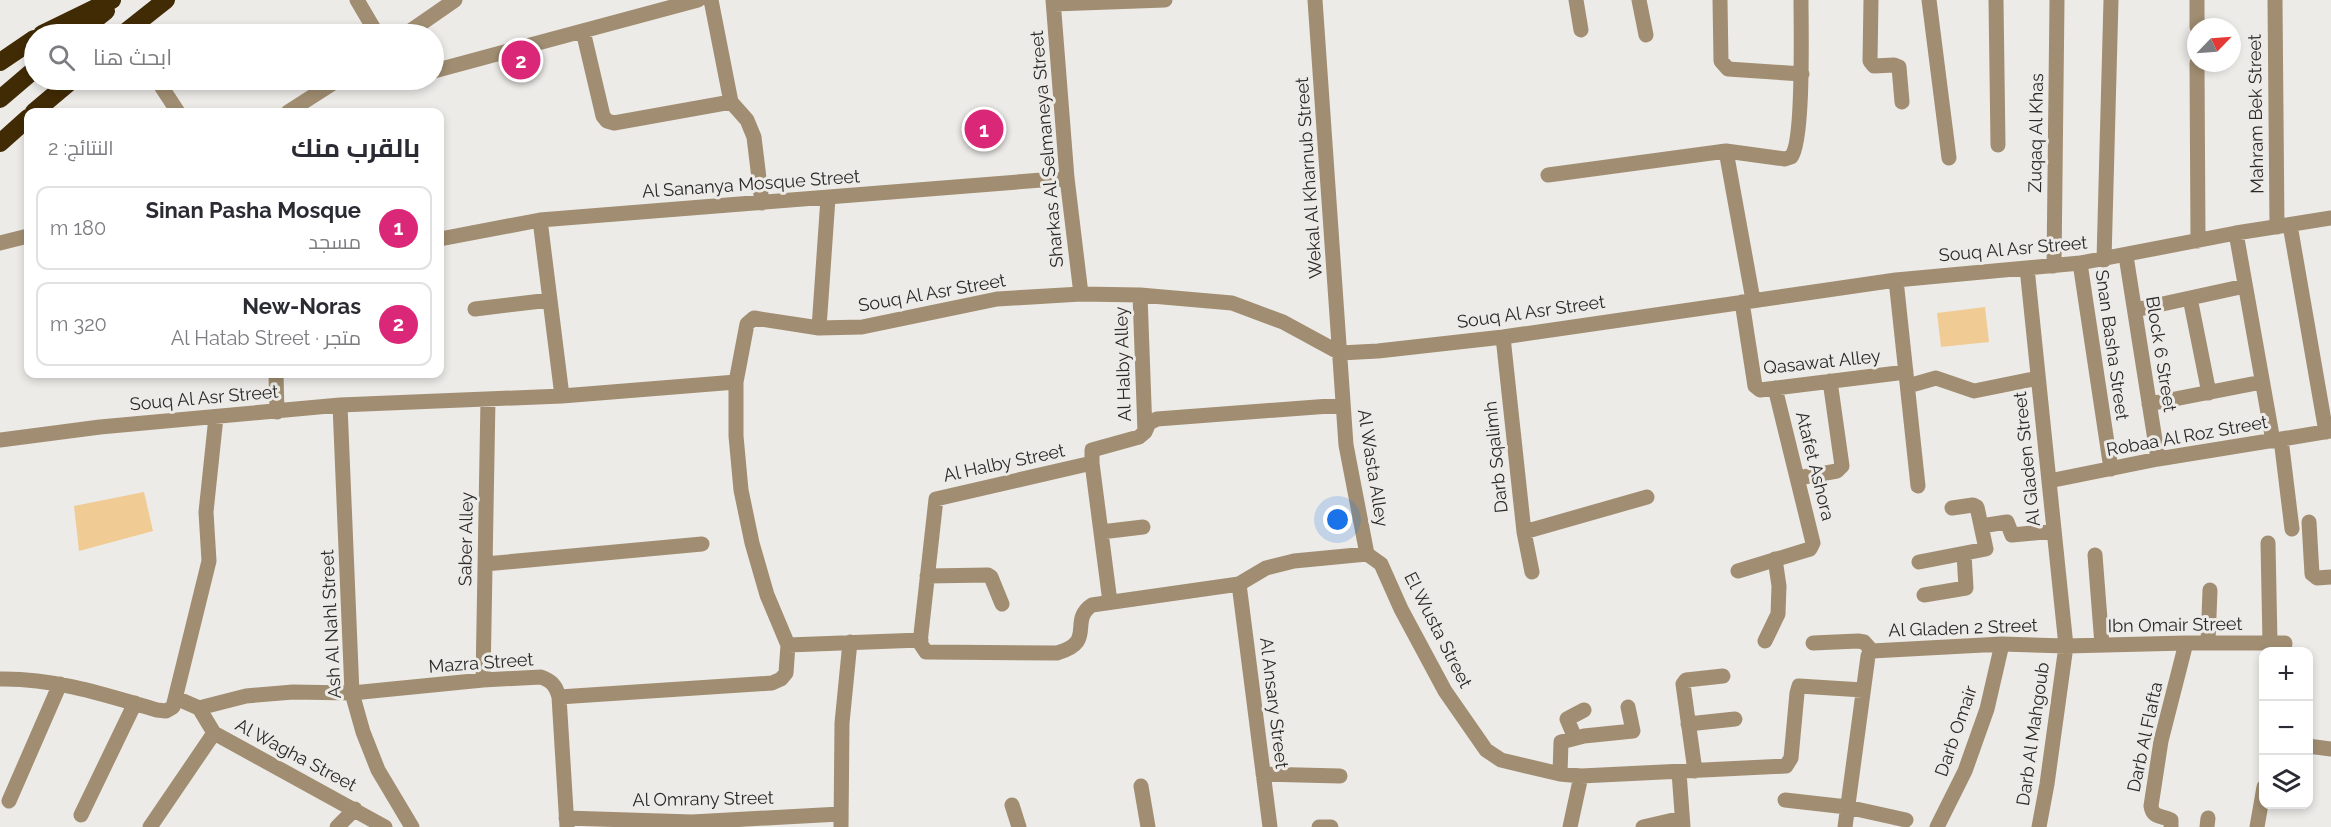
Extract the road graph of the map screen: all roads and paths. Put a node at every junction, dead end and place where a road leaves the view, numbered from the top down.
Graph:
1 (112, 0) edge
2 (119, 0) edge
3 (166, 0) edge
4 (357, 0) edge
5 (455, 0) edge
6 (698, 0) edge
7 (711, 0) edge
8 (1165, 0) edge
9 (1315, 0) edge
10 (1576, 0) edge
11 (1639, 0) edge
12 (1720, 0) edge
13 (1801, 0) edge
14 (1871, 0) edge
15 (1929, 0) edge
16 (1996, 0) edge
17 (2057, 0) edge
18 (2111, 0) edge
19 (2197, 0) edge
20 (2275, 0) edge
21 (1054, 2) edge
22 (2197, 18) edge
23 (63, 24) edge
24 (89, 24) edge
25 (137, 24) edge
26 (371, 24) edge
27 (420, 24) edge
28 (1581, 30) dead end
29 (583, 31) junction
30 (1646, 35) dead end
31 (24, 46) edge
32 (0, 62) edge
33 (444, 68) edge
34 (2197, 72) edge
35 (1802, 74) junction
36 (24, 79) edge
37 (60, 90) edge
38 (164, 90) edge
39 (322, 90) edge
40 (0, 99) edge
41 (731, 102) junction
42 (1902, 102) dead end
43 (39, 108) edge
44 (175, 108) edge
45 (294, 108) edge
46 (24, 122) edge
47 (0, 143) edge
48 (1998, 145) dead end
49 (1725, 151) junction
50 (1949, 158) dead end
51 (1548, 175) dead end
52 (1067, 178) junction
53 (828, 198) junction
54 (762, 203) junction
55 (2331, 218) edge
56 (540, 220) junction
57 (2283, 226) junction
58 (2236, 233) junction
59 (24, 237) edge
60 (444, 238) edge
61 (2198, 242) junction
62 (0, 243) edge
63 (2126, 255) junction
64 (2104, 260) junction
65 (2080, 263) junction
66 (2054, 266) junction
67 (2027, 268) junction
68 (1896, 280) junction
69 (2245, 286) junction
70 (1081, 294) junction
71 (1140, 295) junction
72 (2190, 298) junction
73 (550, 300) junction
74 (1748, 301) junction
75 (475, 309) dead end
76 (2135, 310) junction
77 (819, 328) junction
78 (1503, 337) junction
79 (1340, 352) junction
80 (276, 378) edge
81 (2038, 378) junction
82 (1907, 379) junction
83 (1830, 381) junction
84 (736, 382) junction
85 (2262, 382) junction
86 (1775, 388) junction
87 (2208, 393) junction
88 (562, 396) junction
89 (489, 399) junction
90 (2149, 404) junction
91 (340, 405) junction
92 (1344, 405) junction
93 (277, 412) junction
94 (216, 417) junction
95 (2329, 431) edge
96 (1145, 432) junction
97 (0, 440) edge
98 (2277, 440) junction
99 (2158, 459) junction
100 (1092, 464) junction
101 (2110, 469) junction
102 (1798, 478) junction
103 (2049, 481) junction
104 (1918, 486) dead end
105 (1647, 498) dead end
106 (1952, 508) dead end
107 (2309, 522) dead end
108 (1981, 526) junction
109 (1143, 527) dead end
110 (2292, 529) dead end
111 (2054, 531) junction
112 (1101, 532) junction
113 (1524, 532) junction
114 (2268, 543) dead end
115 (702, 544) dead end
116 (1367, 554) junction
117 (1964, 554) junction
118 (2094, 555) dead end
119 (1775, 559) junction
120 (1919, 561) dead end
121 (485, 564) junction
122 (1532, 572) dead end
123 (1738, 572) dead end
124 (927, 576) junction
125 (2331, 577) edge
126 (1239, 584) junction
127 (2210, 590) dead end
128 (1924, 595) dead end
129 (1110, 602) junction
130 (1002, 604) dead end
131 (1765, 641) dead end
132 (850, 642) junction
133 (2208, 642) junction
134 (1814, 643) dead end
135 (2186, 643) junction
136 (2002, 644) junction
137 (788, 645) junction
138 (2102, 645) junction
139 (923, 646) junction
140 (2066, 646) junction
141 (2280, 646) edge
142 (1870, 655) junction
143 (1723, 676) dead end
144 (0, 679) edge
145 (483, 680) junction
146 (60, 684) junction
147 (1863, 690) junction
148 (352, 693) junction
149 (559, 697) junction
150 (176, 698) junction
151 (135, 704) junction
152 (1628, 707) dead end
153 (199, 708) junction
154 (1584, 710) dead end
155 (1735, 719) dead end
156 (1688, 724) junction
157 (214, 733) junction
158 (1575, 738) junction
159 (2313, 745) edge
160 (2331, 749) edge
161 (1687, 772) junction
162 (1263, 774) junction
163 (1560, 774) junction
164 (1340, 776) dead end
165 (1581, 776) junction
166 (1141, 786) dead end
167 (1785, 800) dead end
168 (9, 801) dead end
169 (1012, 805) dead end
170 (1847, 807) junction
171 (355, 809) junction
172 (2260, 809) edge
173 (81, 815) dead end
174 (840, 820) edge
175 (1906, 820) dead end
176 (1682, 822) edge
177 (566, 823) edge
178 (692, 825) edge
179 (150, 827) edge
180 (337, 827) edge
181 (385, 827) edge
182 (412, 827) edge
183 (1019, 827) edge
184 (1148, 827) edge
185 (1270, 827) edge
186 (1319, 827) edge
187 (1331, 827) edge
188 (1570, 827) edge
189 (1643, 827) edge
190 (1845, 827) edge
191 (1937, 827) edge
192 (2039, 827) edge
193 (2171, 827) edge
194 (2257, 827) edge

1 - 23 highway
2 - 24 highway
3 - 25 highway
4 - 26 street
5 - 27 street
6 - 29 street
7 - 41 street
8 - 21 street
9 - 79 street, Wekal Al Kharnub Street
10 - 28 street
11 - 30 street
12 - 35 street
13 - 35 street
14 - 42 street
15 - 50 street
16 - 48 street
17 - 66 street, Zuqaq Al Khas
18 - 64 street
19 - 22 street
20 - 57 street, Mahram Bek Street
21 - 52 street, Sharkas Al Selmaneya Street
29 - 33 street
29 - 41 street
31 - 32 highway
34 - 61 street
35 - 49 street
36 - 40 highway
37 - 43 highway
38 - 44 street
39 - 45 street
41 - 54 street
46 - 47 highway
49 - 51 street
49 - 74 street
52 - 53 street, Al Sananya Mosque Street
52 - 70 street, Sharkas Al Selmaneya Street
53 - 54 street, Al Sananya Mosque Street
53 - 77 street
54 - 56 street, Al Sananya Mosque Street
55 - 57 street, Souq Al Asr Street
56 - 60 street, Al Sananya Mosque Street
56 - 73 street
57 - 58 street, Souq Al Asr Street
57 - 95 street, Mahram Bek Street
58 - 61 street, Souq Al Asr Street
58 - 69 street
59 - 62 street
61 - 63 street, Souq Al Asr Street
63 - 64 street, Souq Al Asr Street
63 - 76 street, Block 6 Street
64 - 65 street, Souq Al Asr Street
65 - 66 street, Souq Al Asr Street
65 - 101 street, Snan Basha Street
66 - 67 street, Souq Al Asr Street
67 - 68 street, Souq Al Asr Street
67 - 81 street, Al Gladen Street
68 - 74 street, Souq Al Asr Street
68 - 82 street
69 - 72 street
69 - 85 street
70 - 71 street, Souq Al Asr Street
70 - 77 street, Souq Al Asr Street
71 - 79 street, Souq Al Asr Street
71 - 96 street, Al Halby Alley
72 - 76 street
72 - 87 street
73 - 75 street
73 - 88 street
74 - 78 street, Souq Al Asr Street
74 - 86 street, Qasawat Alley
76 - 90 street, Block 6 Street
77 - 84 street, Souq Al Asr Street
78 - 79 street, Souq Al Asr Street
78 - 113 street, Darb Sqalimh
79 - 92 street, Al Wasta Alley
80 - 93 street
81 - 82 street, Qasawat Alley
81 - 103 street, Al Gladen Street
82 - 83 street, Qasawat Alley
82 - 104 street
83 - 86 street, Qasawat Alley
83 - 102 street
84 - 88 street, Souq Al Asr Street
84 - 137 street
85 - 87 street
85 - 98 street
86 - 102 street, Atafet Ashora
87 - 90 street
88 - 89 street, Souq Al Asr Street
89 - 91 street, Souq Al Asr Street
89 - 121 street, Saber Alley
90 - 99 street, Block 6 Street
91 - 93 street, Souq Al Asr Street
91 - 148 street, Ash Al Nahl Street
92 - 96 street, Al Halby Street
92 - 116 street, Al Wasta Alley
93 - 94 street, Souq Al Asr Street
94 - 97 street, Souq Al Asr Street
94 - 150 street
95 - 98 street, Robaa Al Roz Street
96 - 100 street, Al Halby Street
98 - 99 street, Robaa Al Roz Street
98 - 110 street
99 - 101 street, Robaa Al Roz Street
100 - 112 street, Al Halby Street
100 - 124 street, Al Halby Street
101 - 103 street, Robaa Al Roz Street
102 - 119 street, Atafet Ashora
103 - 111 street, Al Gladen Street
105 - 113 street
106 - 108 street
107 - 125 street
108 - 111 street
108 - 117 street
109 - 112 street
111 - 140 street, Al Gladen Street
112 - 129 street, Al Halby Street
113 - 122 street, Darb Sqalimh
114 - 141 street
115 - 121 street
116 - 126 street
116 - 163 street, El Wusta Street
117 - 120 street
117 - 128 street
118 - 138 street
119 - 123 street, Atafet Ashora
119 - 131 street
121 - 145 street, Saber Alley
124 - 130 street
124 - 139 street, Al Halby Street
126 - 129 street
126 - 162 street, Al Ansary Street
127 - 133 street
129 - 139 street
132 - 137 street
132 - 139 street
132 - 174 street
133 - 135 street, Ibn Omair Street
133 - 141 street, Ibn Omair Street
134 - 142 street
135 - 138 street, Ibn Omair Street
135 - 193 street, Darb Al Flafta
136 - 140 street, Al Gladen 2 Street
136 - 142 street, Al Gladen 2 Street
136 - 191 street, Darb Omair
137 - 149 street
138 - 140 street, Ibn Omair Street
140 - 192 street, Darb Al Mahgoub
142 - 147 street
143 - 156 street
144 - 146 street
145 - 148 street, Mazra Street
145 - 149 street, Mazra Street
146 - 151 street
146 - 168 street
147 - 161 street, El Wusta Street
147 - 170 street
148 - 153 street, Mazra Street
148 - 182 street, Ash Al Nahl Street
149 - 177 street
150 - 151 street
150 - 153 street
151 - 173 street
152 - 158 street
153 - 157 street, Al Wagha Street
154 - 158 street
155 - 156 street
156 - 161 street
157 - 171 street, Al Wagha Street
157 - 179 street
158 - 163 street
159 - 160 street
161 - 165 street, El Wusta Street
161 - 176 street
162 - 164 street
162 - 185 street, Al Ansary Street
163 - 165 street, El Wusta Street
165 - 188 street
166 - 184 street
167 - 170 street
169 - 183 street
170 - 175 street
170 - 190 street
171 - 180 street
171 - 181 street, Al Wagha Street
172 - 194 street
174 - 178 street, Al Omrany Street
176 - 189 street
177 - 178 street, Al Omrany Street
186 - 187 street

